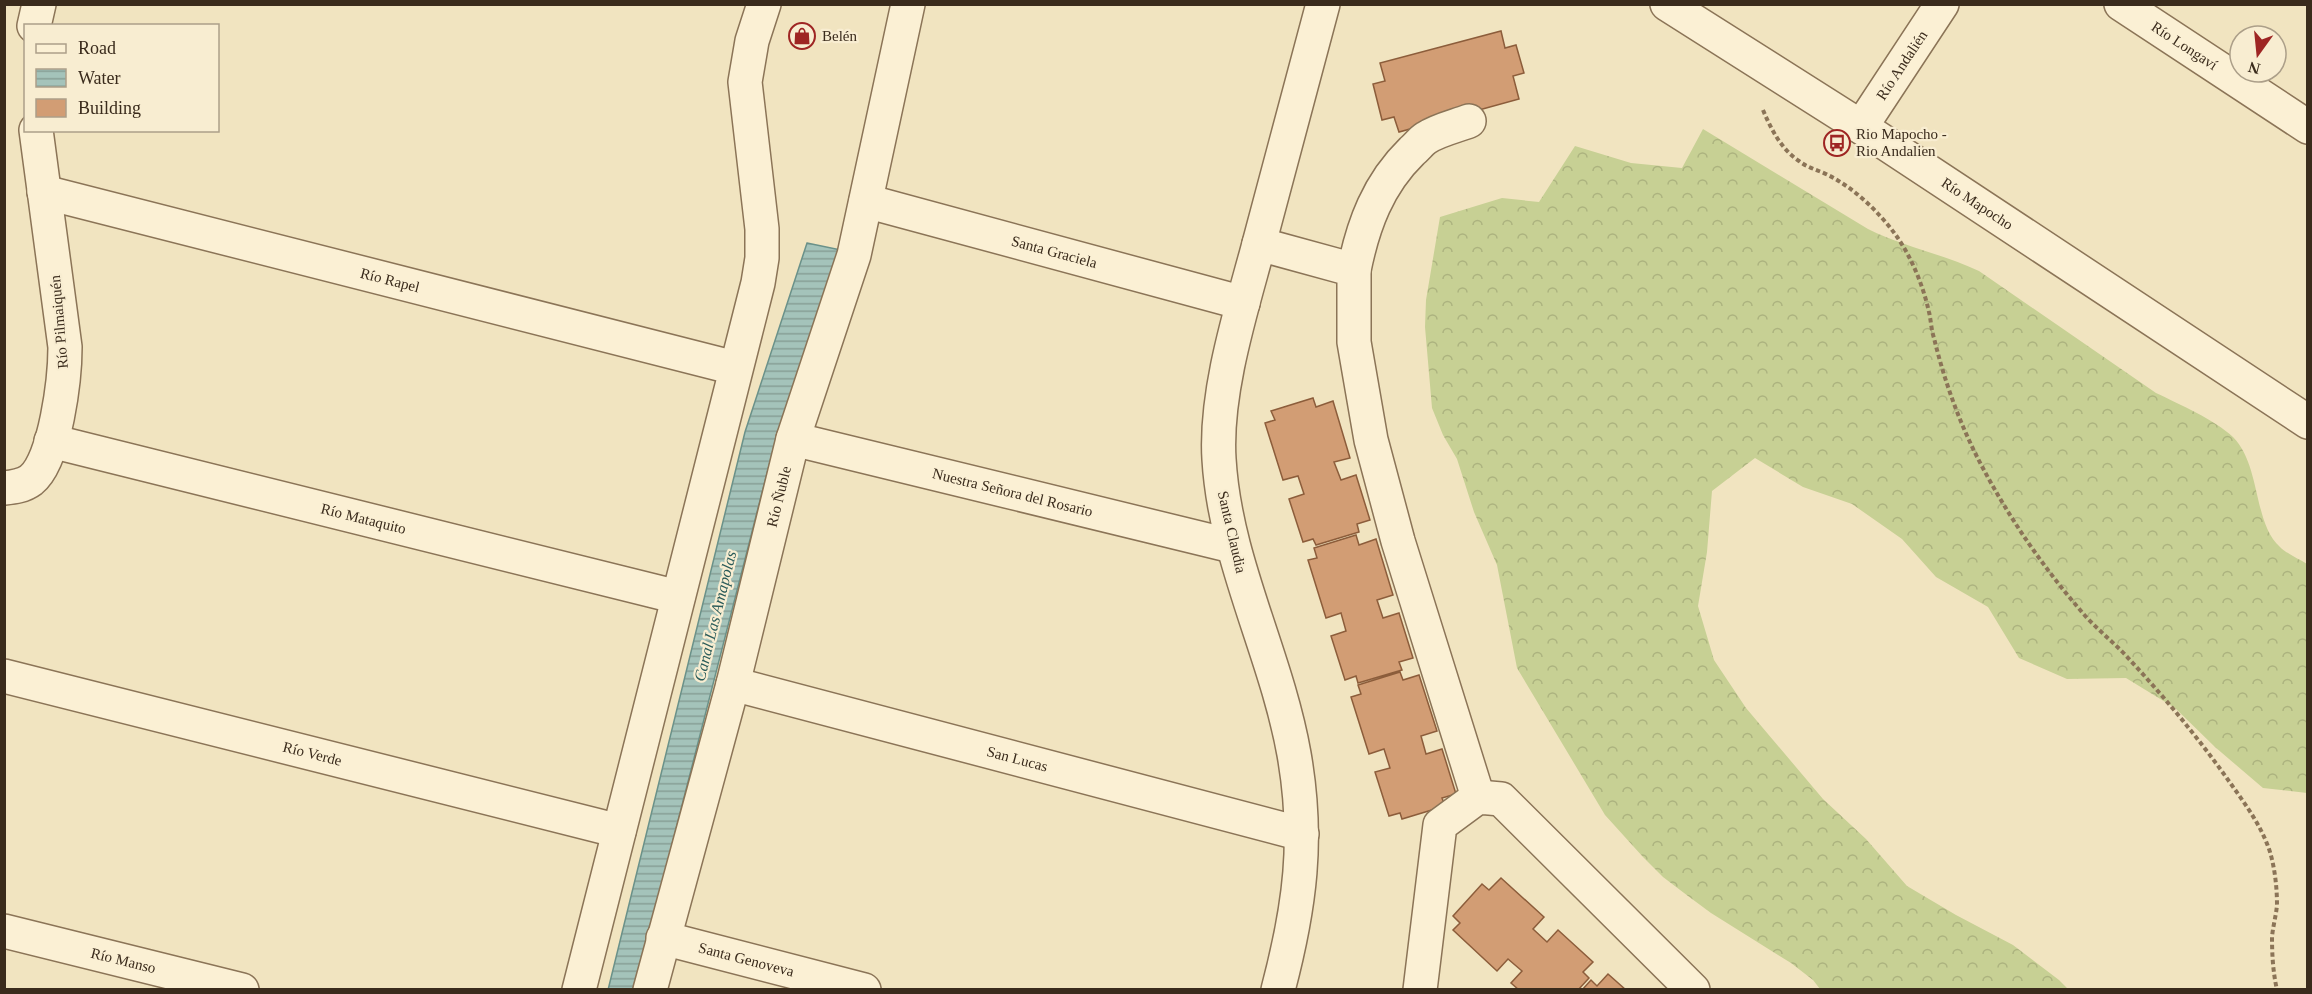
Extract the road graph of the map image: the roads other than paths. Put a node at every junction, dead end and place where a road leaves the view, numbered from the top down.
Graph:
1 (39, 4) edge
2 (764, 4) edge
3 (908, 4) edge
4 (1323, 4) edge
5 (1667, 4) edge
6 (1942, 4) edge
7 (2121, 4) edge
8 (34, 24) edge
9 (1469, 121) dead end
10 (1861, 127) junction
11 (2307, 127) edge
12 (36, 132) edge
13 (44, 192) junction
14 (866, 201) junction
15 (1259, 244) junction
16 (1354, 270) junction
17 (1243, 303) junction
18 (735, 368) junction
19 (2297, 415) edge
20 (793, 439) junction
21 (51, 441) junction
22 (2307, 448) edge
23 (4, 488) edge
24 (1232, 546) junction
25 (678, 597) junction
26 (4, 676) edge
27 (732, 684) junction
28 (1478, 797) junction
29 (619, 831) junction
30 (1302, 834) junction
31 (4, 932) edge
32 (663, 938) junction
33 (242, 990) edge
34 (579, 990) edge
35 (650, 990) edge
36 (864, 990) edge
37 (1278, 990) edge
38 (1420, 990) edge
39 (1693, 990) edge

1 - 8 street
2 - 18 street
3 - 14 street, Río Ñuble
4 - 15 street, Santa Claudia
5 - 10 street, Río Mapocho
6 - 10 street, Río Andalién
7 - 11 street, Río Longaví
9 - 16 street
10 - 19 street, Río Mapocho
12 - 13 street, Río Pilmaiquén
13 - 18 street, Río Rapel
13 - 21 street, Río Pilmaiquén
14 - 17 street, Santa Graciela
14 - 20 street, Río Ñuble
15 - 16 street
15 - 17 street, Santa Claudia
16 - 28 street
17 - 24 street, Santa Claudia
18 - 25 street
19 - 22 street, Río Mapocho
20 - 24 street, Nuestra Señora del Rosario
20 - 27 street, Río Ñuble
21 - 23 street, Río Pilmaiquén
21 - 25 street, Río Mataquito
24 - 30 street, Santa Claudia
25 - 29 street
26 - 29 street, Río Verde
27 - 30 street, San Lucas
27 - 32 street, Río Ñuble
28 - 38 street
28 - 39 street
29 - 34 street
30 - 37 street, Santa Claudia
31 - 33 street, Río Manso
32 - 35 street, Río Ñuble
32 - 36 street, Santa Genoveva

